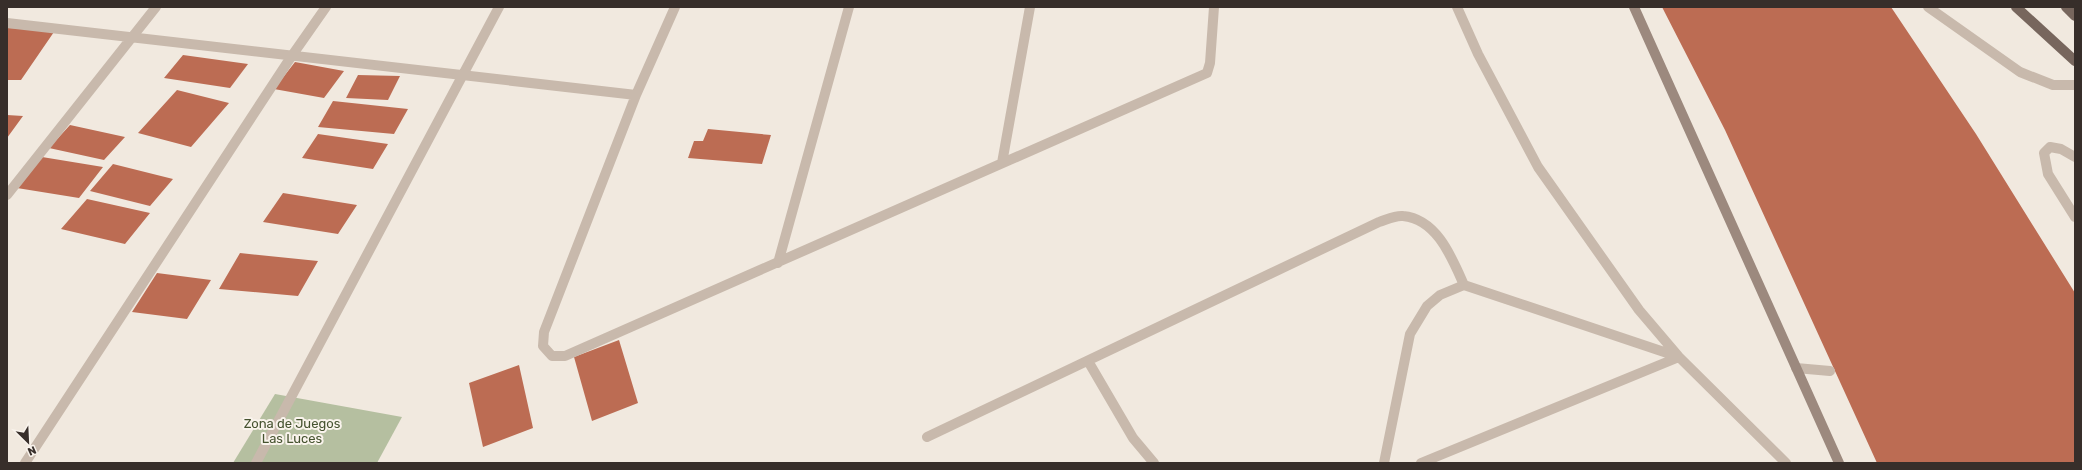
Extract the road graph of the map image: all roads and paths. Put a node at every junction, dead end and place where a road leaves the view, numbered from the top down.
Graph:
1 (156, 7) edge
2 (326, 7) edge
3 (499, 7) edge
4 (675, 7) edge
5 (849, 7) edge
6 (1030, 7) edge
7 (1214, 7) edge
8 (1457, 7) edge
9 (1634, 7) edge
10 (1928, 7) edge
11 (2016, 7) edge
12 (2066, 7) edge
13 (2075, 16) edge
14 (7, 23) edge
15 (134, 36) junction
16 (291, 57) junction
17 (2075, 61) edge
18 (461, 76) junction
19 (2075, 85) edge
20 (636, 95) junction
21 (2075, 157) edge
22 (1002, 163) junction
23 (7, 195) edge
24 (2075, 217) edge
25 (778, 263) junction
26 (1464, 285) junction
27 (1679, 357) junction
28 (1088, 361) junction
29 (1796, 368) junction
30 (1830, 371) dead end
31 (927, 437) dead end
32 (25, 463) edge
33 (256, 463) edge
34 (1154, 463) edge
35 (1384, 463) edge
36 (1421, 463) edge
37 (1786, 463) edge
38 (1839, 463) edge

1 - 15 street
2 - 16 street
3 - 18 street
4 - 20 street
5 - 25 street
6 - 22 street
7 - 22 street
8 - 27 street
9 - 29 street
10 - 19 street
11 - 17 main road
12 - 13 main road
14 - 15 street
15 - 16 street
15 - 23 street
16 - 18 street
16 - 32 street
18 - 20 street
18 - 33 street
20 - 25 street
21 - 24 street
22 - 25 street
26 - 27 street
26 - 28 street
26 - 35 street
27 - 36 street
27 - 37 street
28 - 31 street
28 - 34 street
29 - 30 street
29 - 38 street

